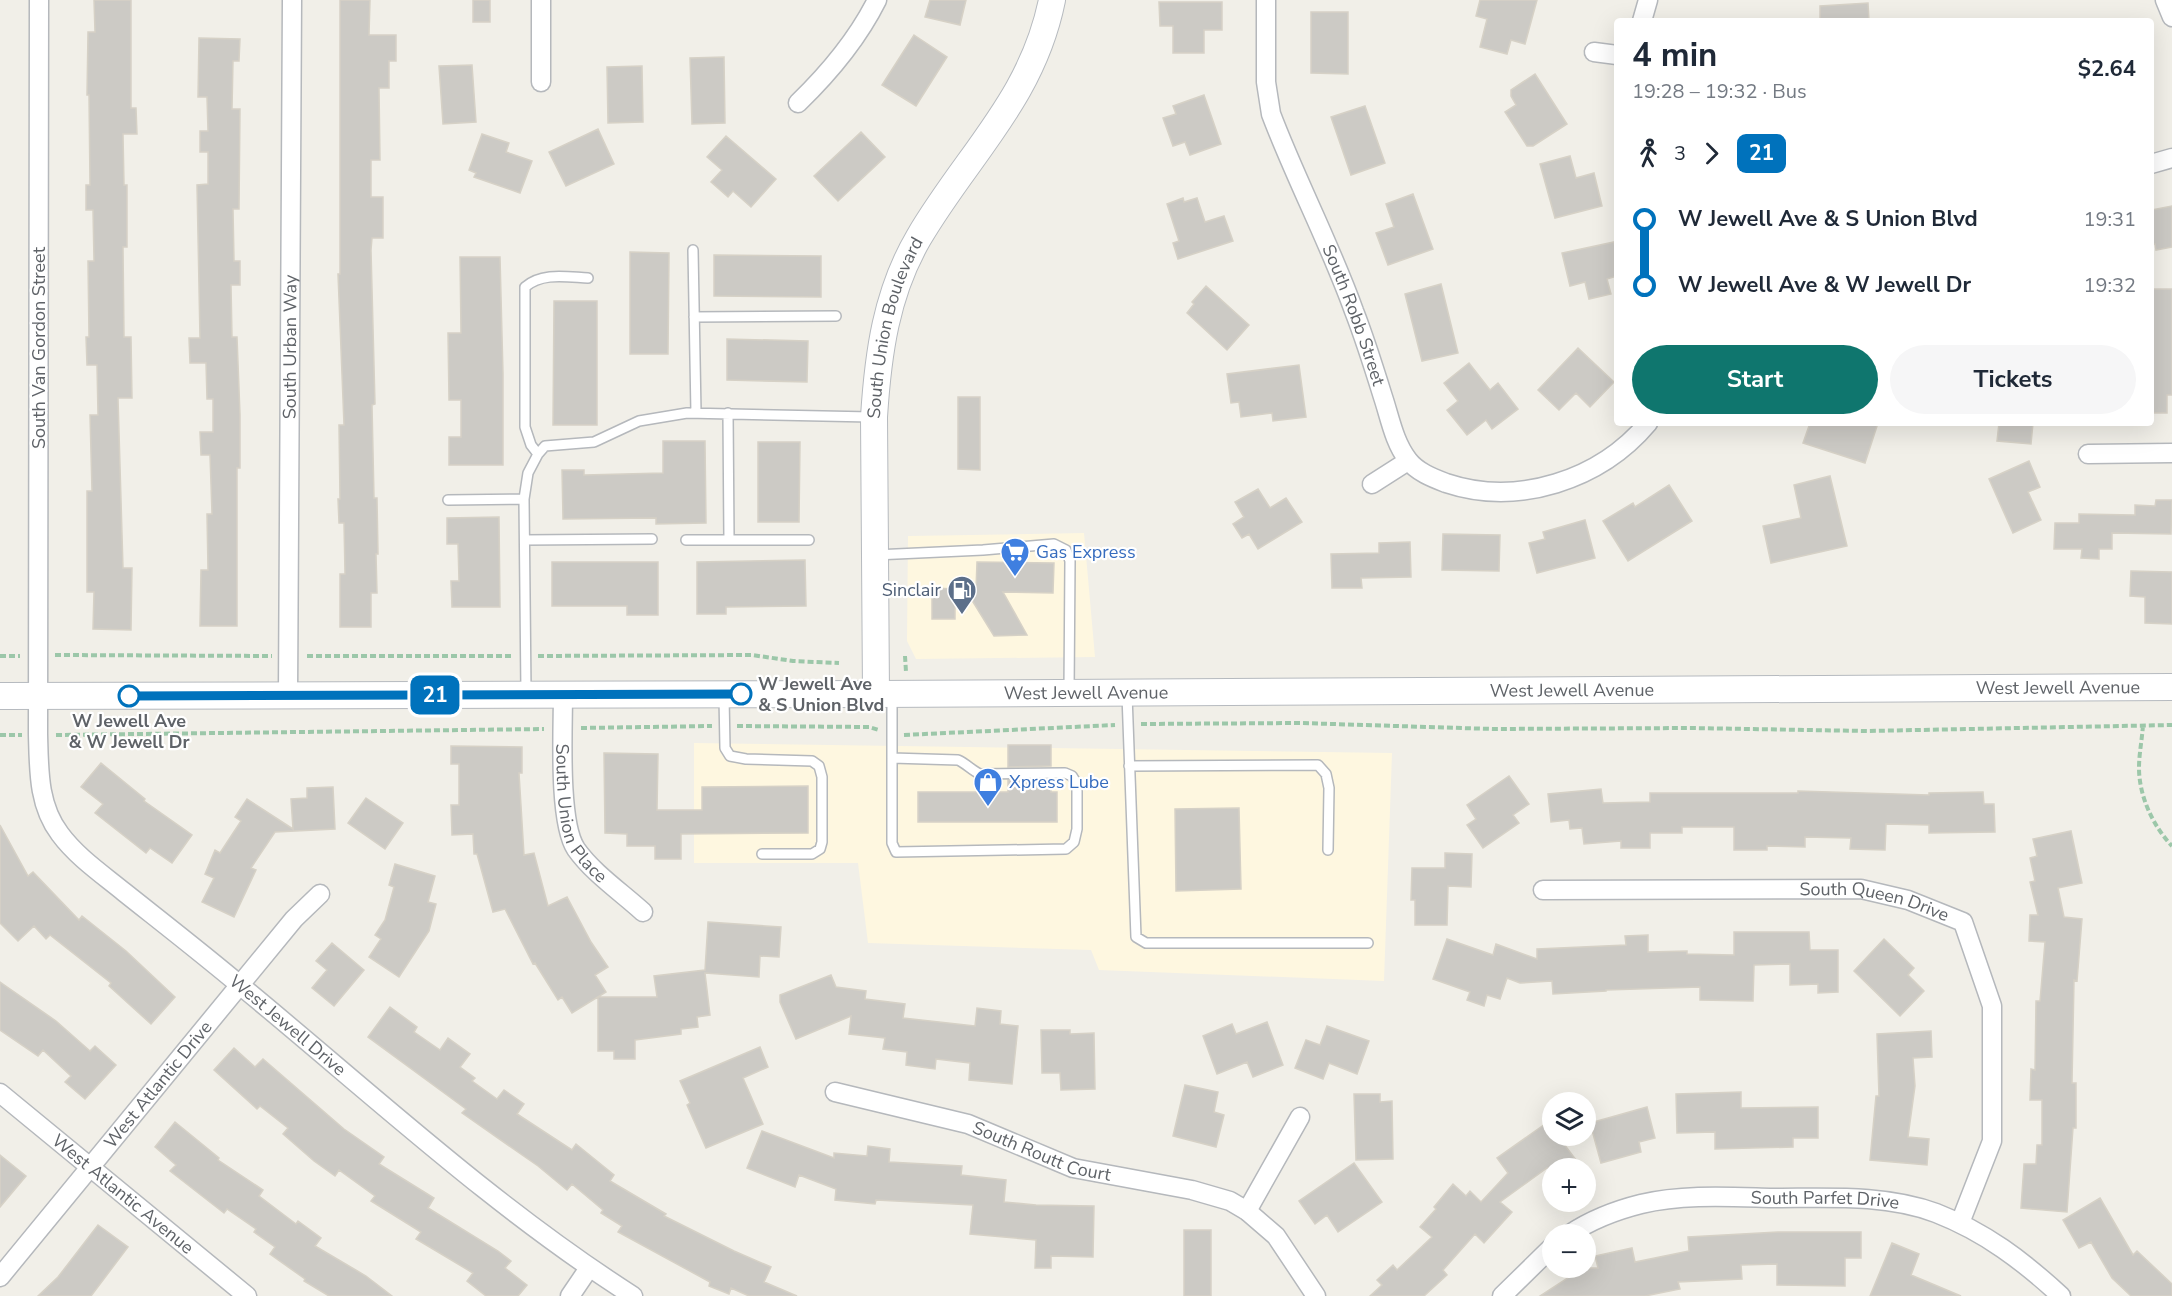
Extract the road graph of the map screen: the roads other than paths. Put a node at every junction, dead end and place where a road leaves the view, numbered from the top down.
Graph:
1 (39, 0) edge
2 (292, 0) edge
3 (541, 0) edge
4 (877, 0) edge
5 (1052, 0) edge
6 (1266, 0) edge
7 (1648, 0) edge
8 (2165, 0) edge
9 (2172, 17) edge
10 (1643, 18) edge
11 (1594, 52) dead end
12 (1614, 55) edge
13 (541, 82) dead end
14 (798, 103) dead end
15 (2172, 158) edge
16 (2154, 163) edge
17 (693, 250) dead end
18 (588, 278) dead end
19 (836, 316) dead end
20 (694, 317) junction
21 (696, 413) junction
22 (728, 413) junction
23 (874, 417) junction
24 (1645, 426) edge
25 (2172, 453) edge
26 (538, 454) junction
27 (2088, 454) dead end
28 (1408, 461) junction
29 (1372, 484) dead end
30 (524, 499) junction
31 (447, 500) dead end
32 (652, 539) dead end
33 (525, 540) junction
34 (686, 540) dead end
35 (729, 540) junction
36 (809, 540) dead end
37 (875, 555) junction
38 (2172, 687) edge
39 (1069, 693) junction
40 (1127, 693) junction
41 (563, 694) junction
42 (724, 694) junction
43 (884, 694) junction
44 (288, 695) junction
45 (526, 695) junction
46 (0, 696) edge
47 (38, 696) junction
48 (892, 758) junction
49 (1129, 766) junction
50 (1328, 850) dead end
51 (762, 854) dead end
52 (1543, 891) dead end
53 (320, 894) dead end
54 (643, 912) dead end
55 (1368, 943) dead end
56 (240, 985) junction
57 (835, 1092) dead end
58 (0, 1093) edge
59 (1300, 1117) dead end
60 (91, 1168) junction
61 (1247, 1211) junction
62 (1960, 1223) junction
63 (1589, 1224) edge
64 (1542, 1257) edge
65 (589, 1268) junction
66 (0, 1277) edge
67 (247, 1296) edge
68 (570, 1296) edge
69 (633, 1296) edge
70 (1316, 1296) edge
71 (1502, 1296) edge
72 (2061, 1296) edge

1 - 47 street, South Van Gordon Street
2 - 44 street, South Urban Way
3 - 13 street
4 - 14 street
5 - 23 main road, South Union Boulevard
6 - 28 street, South Robb Street
7 - 10 street
8 - 9 street
11 - 12 street
15 - 16 street
17 - 20 lane
18 - 26 lane
19 - 20 lane
20 - 21 lane
21 - 22 lane
21 - 26 lane
22 - 23 lane
22 - 35 lane
23 - 37 main road, South Union Boulevard
24 - 28 street
25 - 27 street
26 - 30 lane
28 - 29 street
30 - 31 lane
30 - 33 lane
32 - 33 lane
33 - 45 lane
34 - 35 lane
35 - 36 lane
37 - 39 lane
37 - 43 main road, South Union Boulevard
38 - 40 main road, West Jewell Avenue
39 - 40 main road, West Jewell Avenue
39 - 43 main road, West Jewell Avenue
40 - 49 lane
41 - 42 main road, West Jewell Avenue
41 - 45 main road, West Jewell Avenue
41 - 54 street, South Union Place
42 - 43 main road, West Jewell Avenue
42 - 51 lane
43 - 48 lane
44 - 45 main road, West Jewell Avenue
44 - 47 main road, West Jewell Avenue
46 - 47 main road, West Jewell Avenue
47 - 56 street, West Jewell Drive
48 - 48 lane
49 - 50 lane
49 - 55 lane
52 - 62 street, South Queen Drive
53 - 56 street, West Atlantic Drive
56 - 60 street, West Atlantic Drive
56 - 65 street, West Jewell Drive
57 - 61 street, South Routt Court
58 - 60 street, West Atlantic Avenue
59 - 61 street
60 - 66 street, West Atlantic Drive
60 - 67 street, West Atlantic Avenue
61 - 70 street, South Routt Court
62 - 63 street, South Parfet Drive
62 - 72 street, South Parfet Drive
64 - 71 street
65 - 68 street
65 - 69 street, West Jewell Drive

